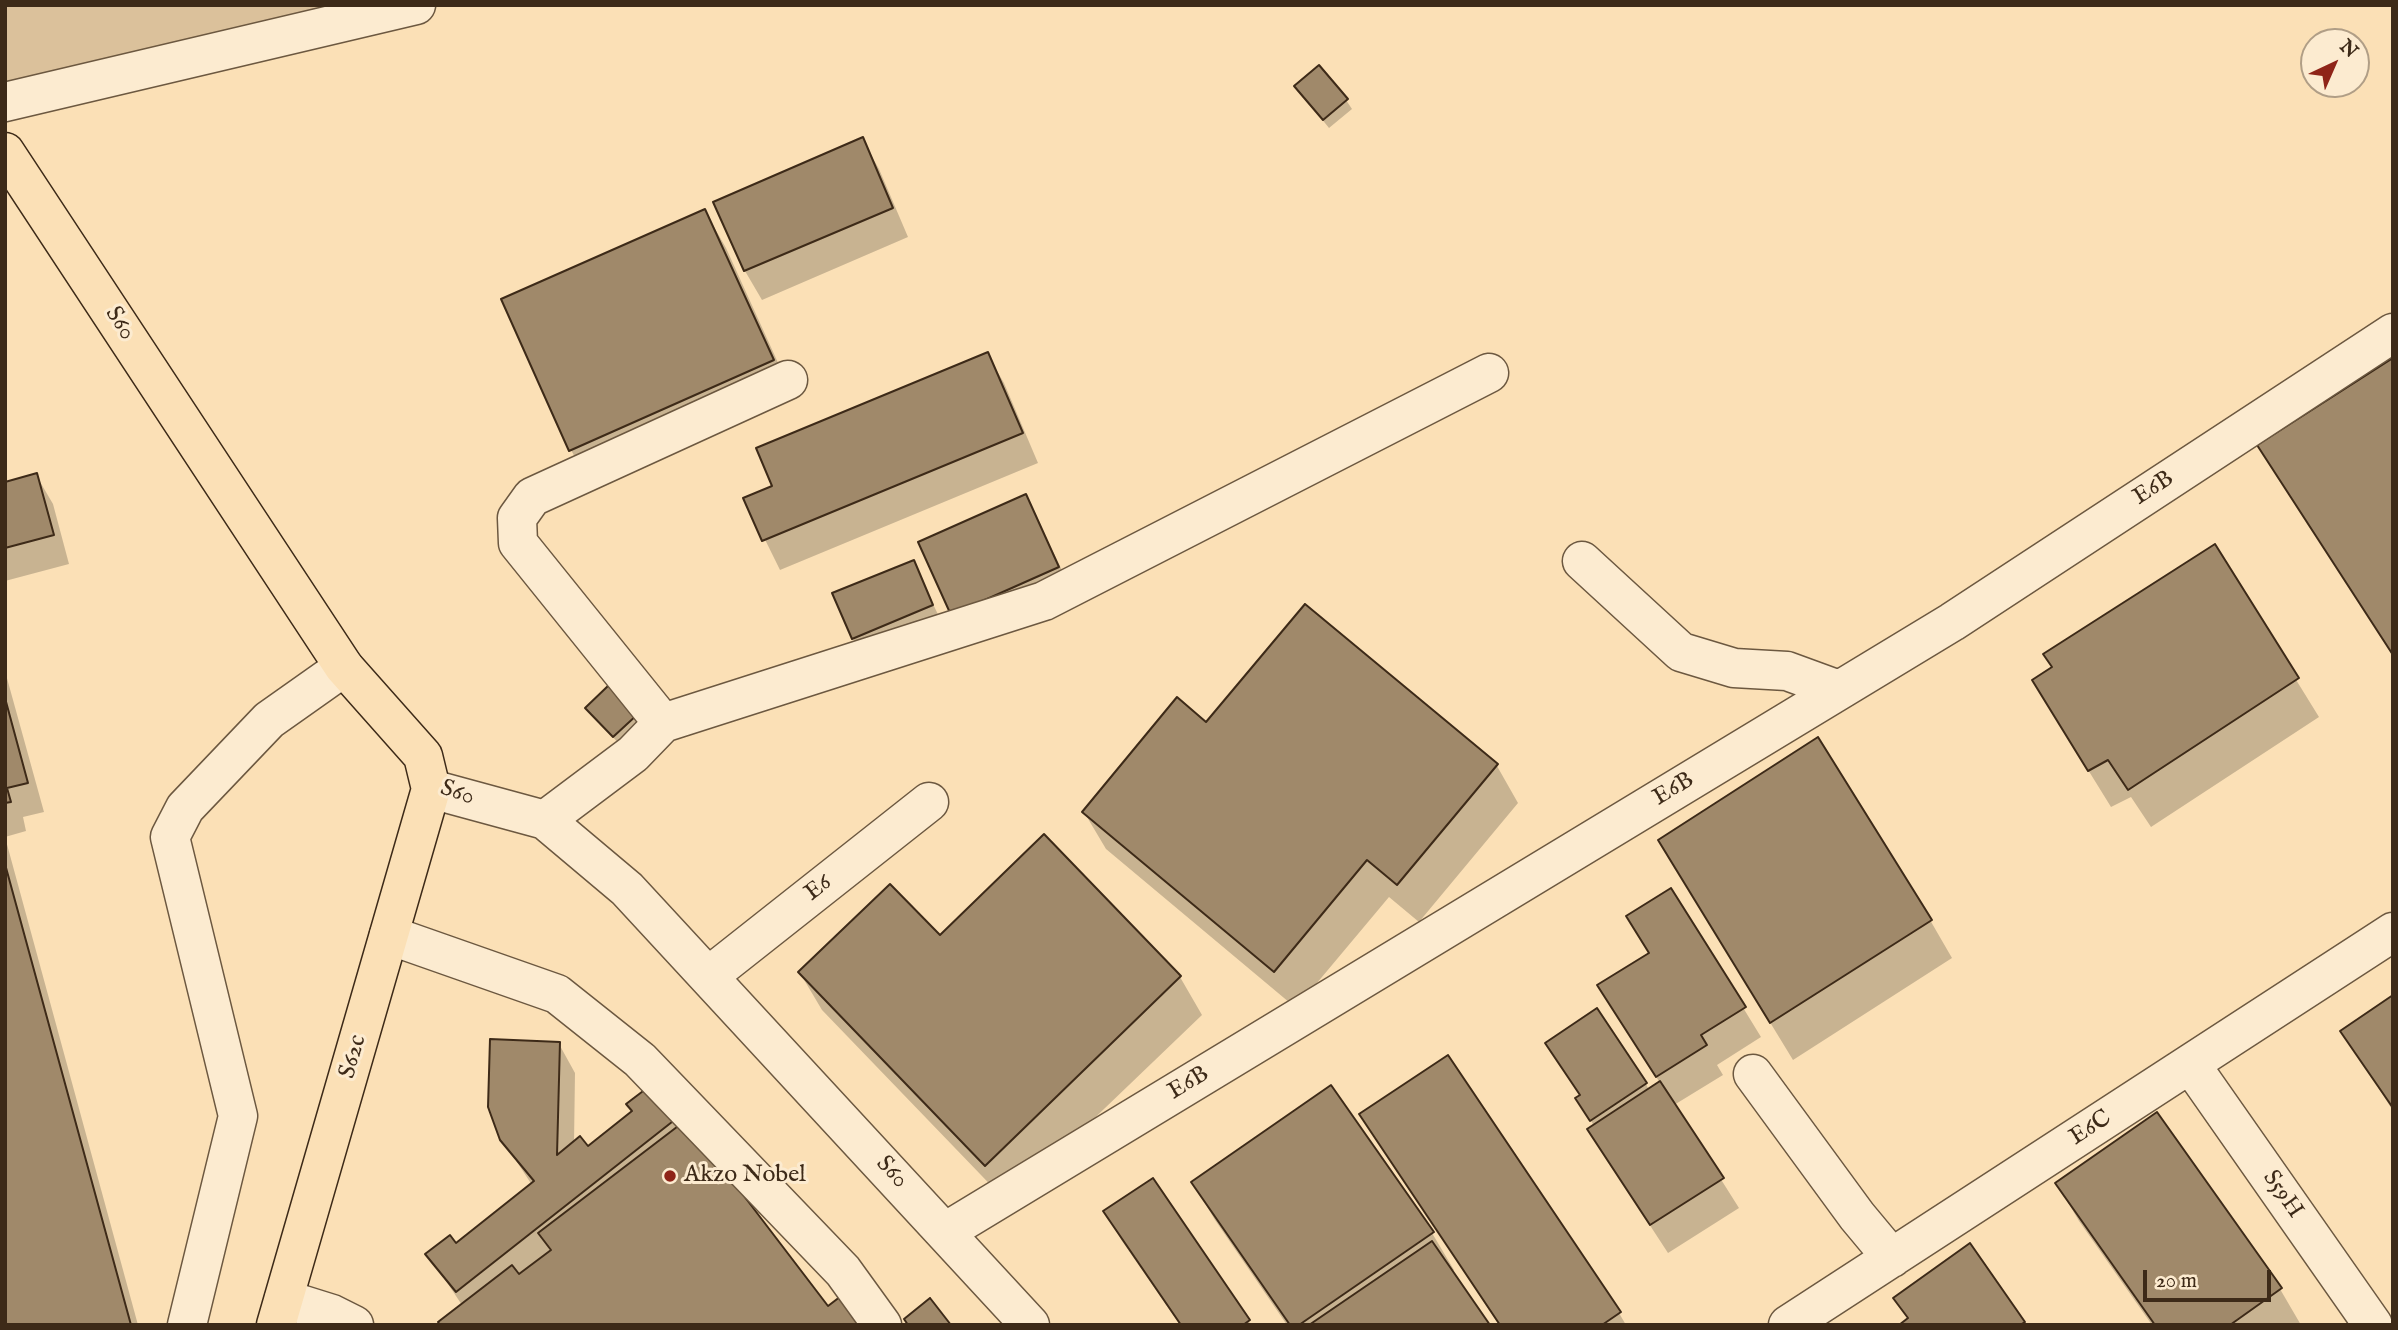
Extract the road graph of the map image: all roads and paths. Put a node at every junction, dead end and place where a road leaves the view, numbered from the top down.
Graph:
1 (416, 5) edge
2 (5, 102) edge
3 (5, 152) edge
4 (2393, 333) edge
5 (1489, 373) dead end
6 (788, 380) dead end
7 (1582, 561) dead end
8 (344, 667) junction
9 (1839, 690) junction
10 (663, 723) junction
11 (431, 789) junction
12 (929, 802) dead end
13 (545, 820) junction
14 (2393, 932) edge
15 (389, 935) junction
16 (710, 975) junction
17 (2191, 1065) junction
18 (1752, 1074) dead end
19 (945, 1232) junction
20 (1892, 1258) junction
21 (280, 1312) edge
22 (187, 1325) edge
23 (354, 1325) edge
24 (882, 1325) edge
25 (1030, 1325) edge
26 (1788, 1325) edge
27 (2373, 1325) edge

1 - 2 street
3 - 8 main road, S60
4 - 9 street, E6B
5 - 10 street
6 - 10 street
7 - 9 street
8 - 11 main road, S60
8 - 22 street
9 - 19 street, E6B
10 - 13 street
11 - 13 street, S60
11 - 15 main road, S62c
12 - 16 street, E6
13 - 16 street, S60
14 - 17 street, E6C
15 - 21 main road, S62c
15 - 24 street
16 - 19 street, S60
17 - 20 street, E6C
17 - 27 street, S59H
18 - 20 street
19 - 25 street, S60
20 - 26 street, E6C
21 - 23 street

